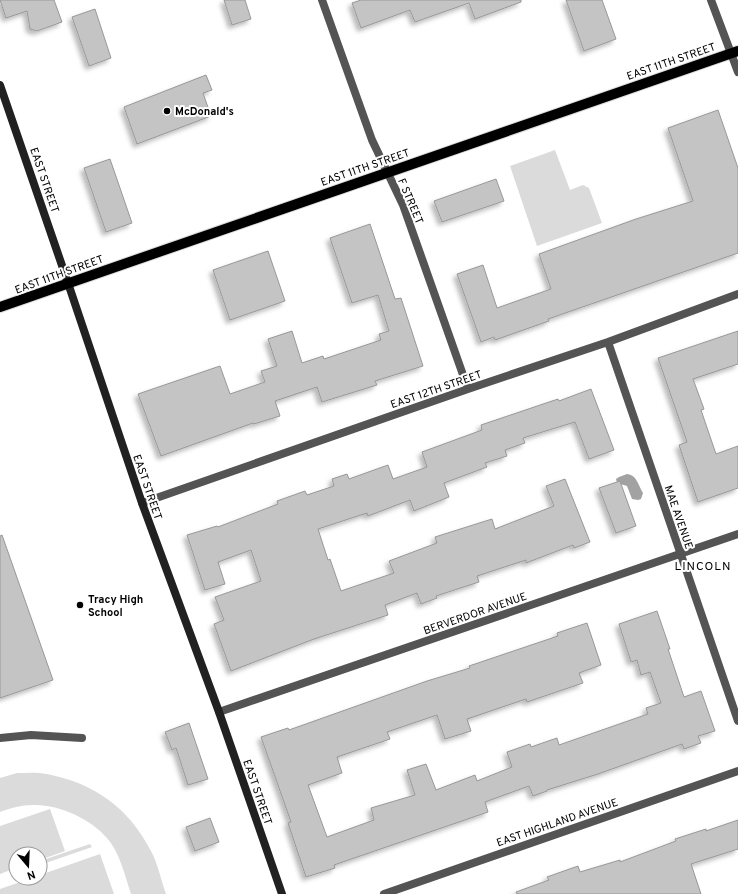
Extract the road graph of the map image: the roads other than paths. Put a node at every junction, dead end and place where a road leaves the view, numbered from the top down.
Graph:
1 (322, 0) edge
2 (711, 0) edge
3 (734, 52) edge
4 (738, 72) edge
5 (0, 86) edge
6 (387, 172) junction
7 (68, 283) junction
8 (738, 294) edge
9 (0, 307) edge
10 (608, 342) junction
11 (468, 389) junction
12 (142, 503) junction
13 (738, 534) edge
14 (680, 554) junction
15 (219, 712) junction
16 (738, 721) edge
17 (0, 738) edge
18 (82, 738) dead end
19 (738, 771) edge
20 (282, 894) edge
21 (384, 894) edge

1 - 6 street, F STREET
2 - 3 street
3 - 4 street
3 - 6 main road, EAST 11TH STREET
5 - 7 street, EAST STREET
6 - 7 main road, EAST 11TH STREET
6 - 11 street, F STREET
7 - 9 main road, EAST 11TH STREET
7 - 12 street, EAST STREET
8 - 10 street, EAST 12TH STREET
10 - 11 street, EAST 12TH STREET
10 - 14 street, MAE AVENUE
11 - 12 street, EAST 12TH STREET
12 - 15 street, EAST STREET
13 - 14 street, BERVERDOR AVENUE
14 - 15 street, BERVERDOR AVENUE
14 - 16 street, MAE AVENUE
15 - 20 street, EAST STREET
17 - 18 street
19 - 21 street, EAST HIGHLAND AVENUE

